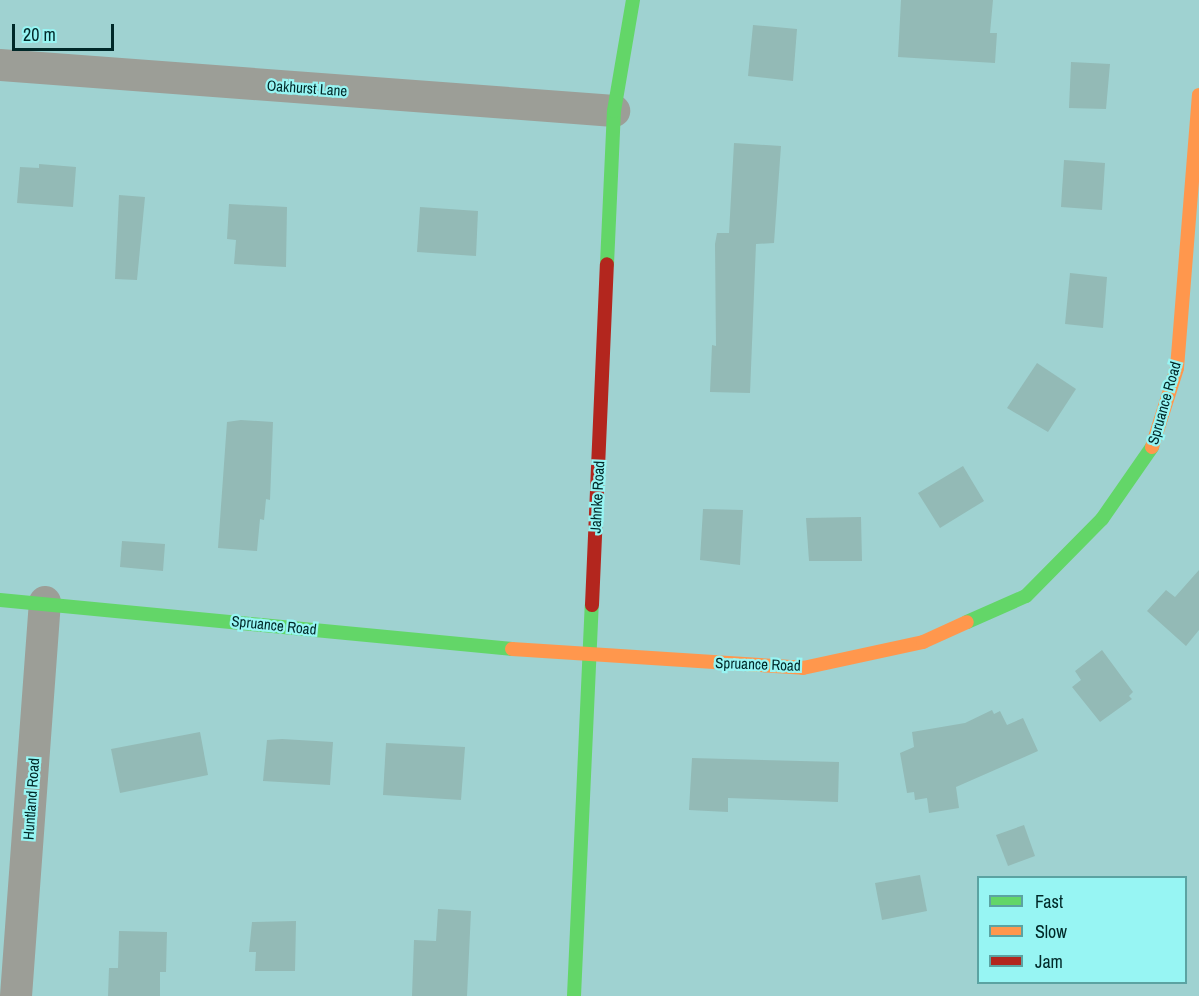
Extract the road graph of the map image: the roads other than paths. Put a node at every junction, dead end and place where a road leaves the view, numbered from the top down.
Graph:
1 (633, 0) edge
2 (0, 65) edge
3 (1199, 95) edge
4 (614, 111) junction
5 (1188, 369) edge
6 (0, 600) edge
7 (45, 602) junction
8 (590, 656) junction
9 (16, 996) edge
10 (574, 996) edge

1 - 4 street, Jahnke Road
2 - 4 street, Oakhurst Lane
3 - 5 street, Spruance Road
4 - 8 street, Jahnke Road
5 - 8 street, Spruance Road
6 - 7 street, Spruance Road
7 - 8 street, Spruance Road
7 - 9 street, Huntland Road
8 - 10 street, Jahnke Road

